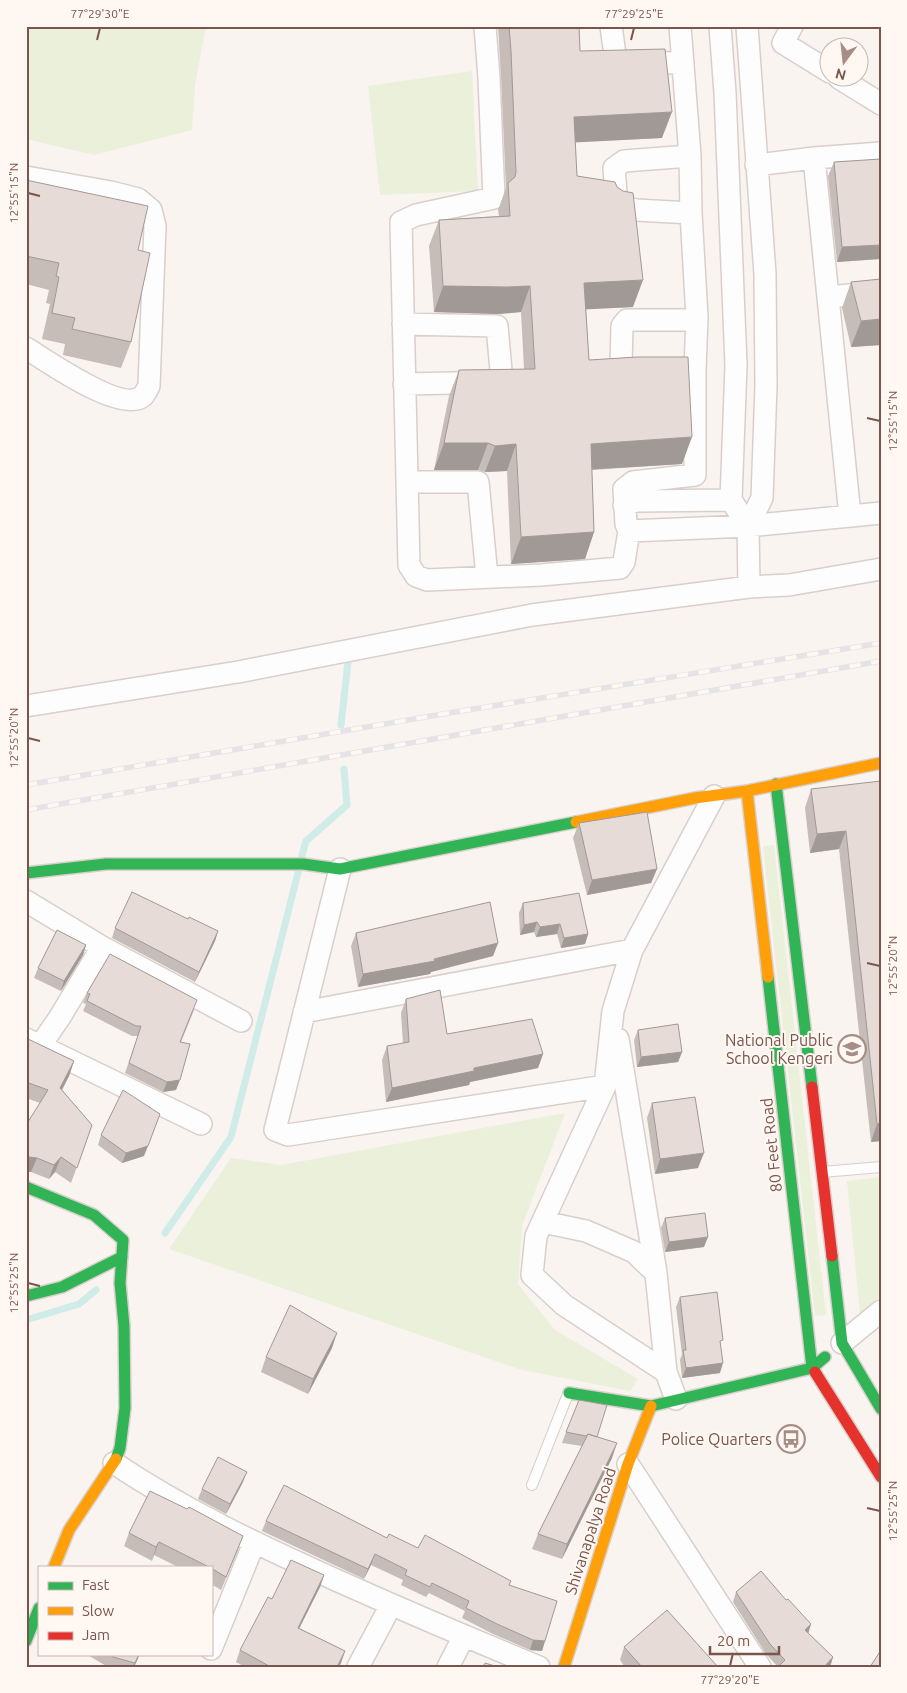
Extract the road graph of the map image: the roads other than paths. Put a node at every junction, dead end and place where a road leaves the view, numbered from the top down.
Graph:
1 (485, 26) edge
2 (611, 26) edge
3 (680, 26) edge
4 (720, 26) edge
5 (747, 26) edge
6 (792, 26) edge
7 (683, 63) junction
8 (820, 66) edge
9 (855, 88) edge
10 (881, 104) edge
11 (881, 153) edge
12 (690, 156) junction
13 (814, 158) junction
14 (756, 165) junction
15 (26, 177) edge
16 (691, 213) junction
17 (881, 292) edge
18 (828, 297) junction
19 (697, 317) junction
20 (403, 324) junction
21 (26, 348) edge
22 (695, 370) junction
23 (404, 384) junction
24 (407, 482) junction
25 (731, 500) junction
26 (624, 505) junction
27 (881, 513) edge
28 (850, 516) junction
29 (748, 526) junction
30 (629, 531) junction
31 (881, 569) edge
32 (487, 577) junction
33 (749, 587) junction
34 (26, 706) edge
35 (881, 763) edge
36 (776, 784) junction
37 (747, 791) junction
38 (714, 796) junction
39 (340, 870) junction
40 (26, 873) edge
41 (26, 901) edge
42 (102, 947) junction
43 (632, 950) junction
44 (304, 1012) junction
45 (614, 1012) junction
46 (241, 1021) dead end
47 (33, 1043) edge
48 (606, 1086) junction
49 (201, 1124) dead end
50 (881, 1167) edge
51 (822, 1172) junction
52 (26, 1187) edge
53 (542, 1222) junction
54 (122, 1257) junction
55 (656, 1273) junction
56 (26, 1296) edge
57 (881, 1311) edge
58 (842, 1343) junction
59 (812, 1368) junction
60 (666, 1372) junction
61 (569, 1393) joint
62 (676, 1399) junction
63 (651, 1406) junction
64 (881, 1408) edge
65 (114, 1463) junction
66 (628, 1464) junction
67 (881, 1477) edge
68 (532, 1485) dead end
69 (254, 1543) junction
70 (55, 1566) edge
71 (391, 1605) junction
72 (38, 1611) edge
73 (464, 1636) junction
74 (26, 1641) edge
75 (212, 1644) edge
76 (358, 1667) edge
77 (448, 1667) edge
78 (539, 1667) edge
79 (564, 1667) edge
80 (760, 1667) edge

1 - 20 street
2 - 7 street
3 - 7 street
4 - 25 street
5 - 14 street
6 - 8 street
7 - 12 street
9 - 10 street
11 - 13 street
12 - 16 street
12 - 16 street
13 - 14 street
13 - 18 street
14 - 29 street
15 - 21 street
16 - 19 street
17 - 18 street
18 - 28 street
19 - 22 street
19 - 22 street
20 - 23 street
20 - 23 street
22 - 26 street
23 - 24 street
24 - 32 street
24 - 32 street
25 - 26 street
25 - 29 street
26 - 30 street
27 - 28 street
28 - 29 street
29 - 30 street
29 - 33 street
30 - 32 street
31 - 33 street
33 - 34 street
35 - 36 street
36 - 37 street
36 - 51 street
37 - 38 street
37 - 59 street, 80 Feet Road
38 - 39 street
38 - 43 street
39 - 40 street
39 - 44 street
41 - 42 street
42 - 46 street
42 - 47 street
43 - 44 street
43 - 45 street
44 - 48 street
45 - 48 street
45 - 55 street
47 - 49 street
48 - 53 street
50 - 51 lane
51 - 58 street
52 - 54 street
53 - 55 street
53 - 60 street
54 - 56 street
54 - 65 street
55 - 60 street
57 - 58 street
58 - 59 street
58 - 64 street
59 - 62 street
59 - 67 street, 80 Feet Road
60 - 62 street
61 - 63 street
61 - 68 lane
62 - 63 street
63 - 66 street, Shivanapalya Road
65 - 69 street
65 - 70 street
66 - 79 street, Shivanapalya Road
66 - 80 street
69 - 71 street
69 - 75 street
71 - 73 street
71 - 76 street
72 - 74 street
73 - 77 street
73 - 78 street

